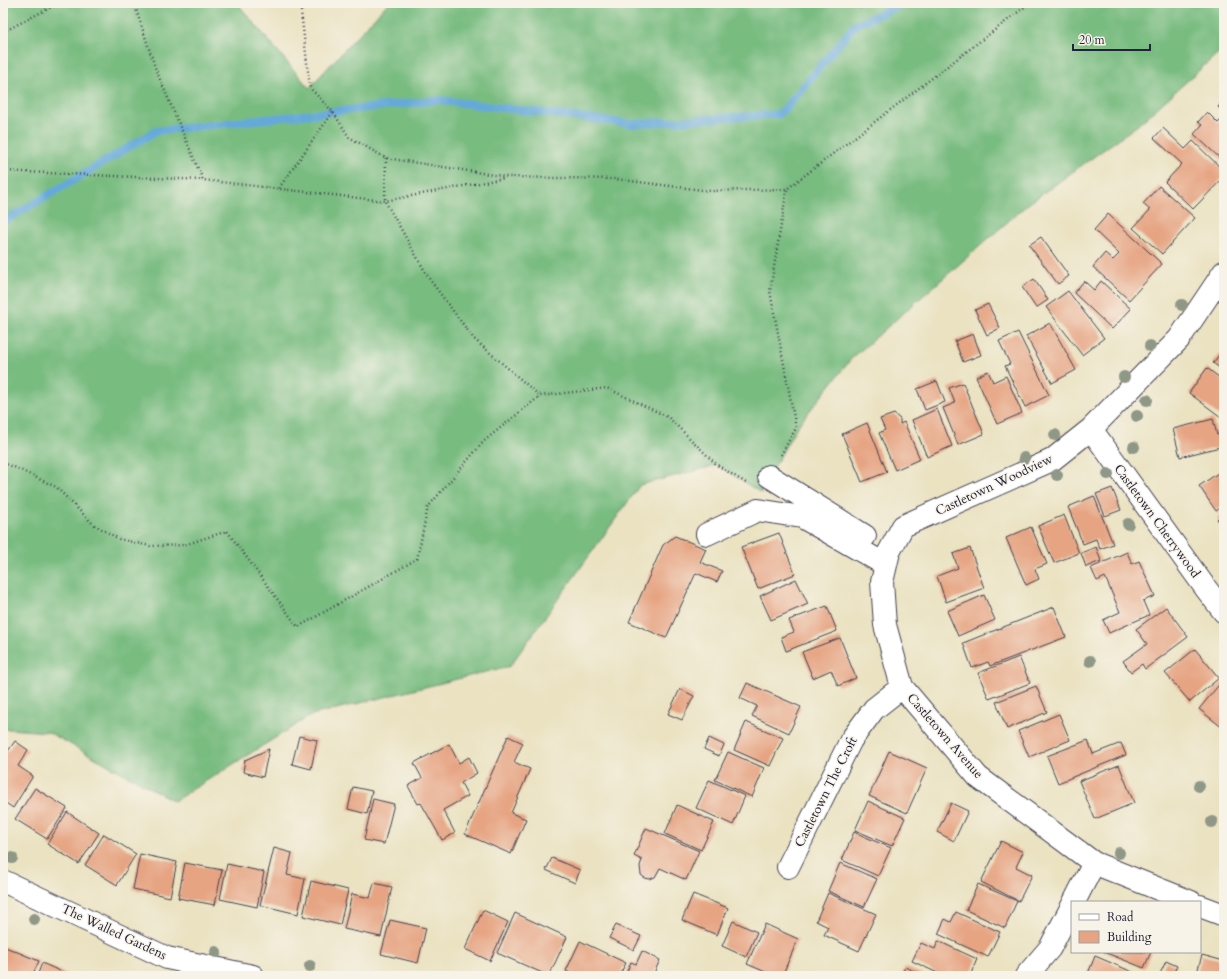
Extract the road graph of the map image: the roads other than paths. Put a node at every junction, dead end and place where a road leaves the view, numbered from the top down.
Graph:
1 (1224, 272) edge
2 (1091, 429) junction
3 (769, 476) road end
4 (707, 534) dead end
5 (888, 559) junction
6 (1224, 612) edge
7 (902, 687) junction
8 (1094, 863) junction
9 (788, 867) dead end
10 (3, 880) edge
11 (1075, 901) edge
12 (1189, 901) edge
13 (1201, 906) edge
14 (1071, 908) edge
15 (1224, 916) edge
16 (253, 976) edge
17 (1026, 976) edge

1 - 2 street, Castletown Woodview
2 - 5 street, Castletown Woodview
2 - 6 street, Castletown Cherrywood
3 - 5 street
4 - 5 street
5 - 7 street, Castletown Avenue
7 - 8 street, Castletown Avenue
7 - 9 street, Castletown The Croft
8 - 11 street
8 - 12 street, Castletown Avenue
10 - 16 street, The Walled Gardens
13 - 15 street
14 - 17 street

